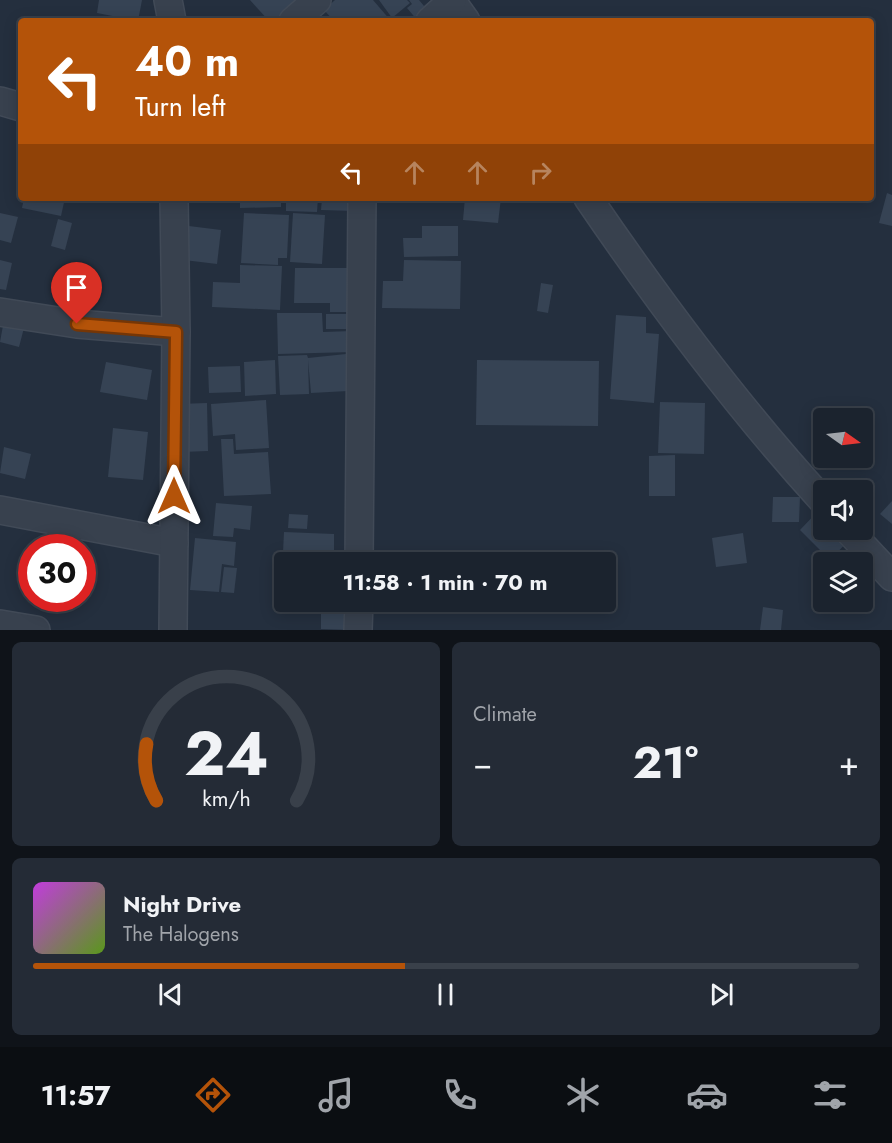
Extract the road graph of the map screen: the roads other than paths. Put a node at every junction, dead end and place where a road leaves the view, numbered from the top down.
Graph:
1 (317, 0) edge
2 (457, 7) edge
3 (296, 18) edge
4 (436, 18) edge
5 (0, 101) edge
6 (18, 106) edge
7 (174, 201) edge
8 (362, 201) edge
9 (590, 201) edge
10 (0, 312) edge
11 (176, 332) junction
12 (813, 489) edge
13 (0, 510) edge
14 (857, 540) edge
15 (174, 543) junction
16 (359, 552) edge
17 (892, 577) edge
18 (358, 612) edge
19 (0, 624) edge
20 (36, 630) edge
21 (173, 630) edge
22 (358, 630) edge

1 - 3 street
2 - 4 street
5 - 6 street
7 - 11 street
8 - 16 street
9 - 12 street
10 - 11 street
11 - 15 street
13 - 15 street
14 - 17 street
15 - 21 street
18 - 22 street
19 - 20 street

